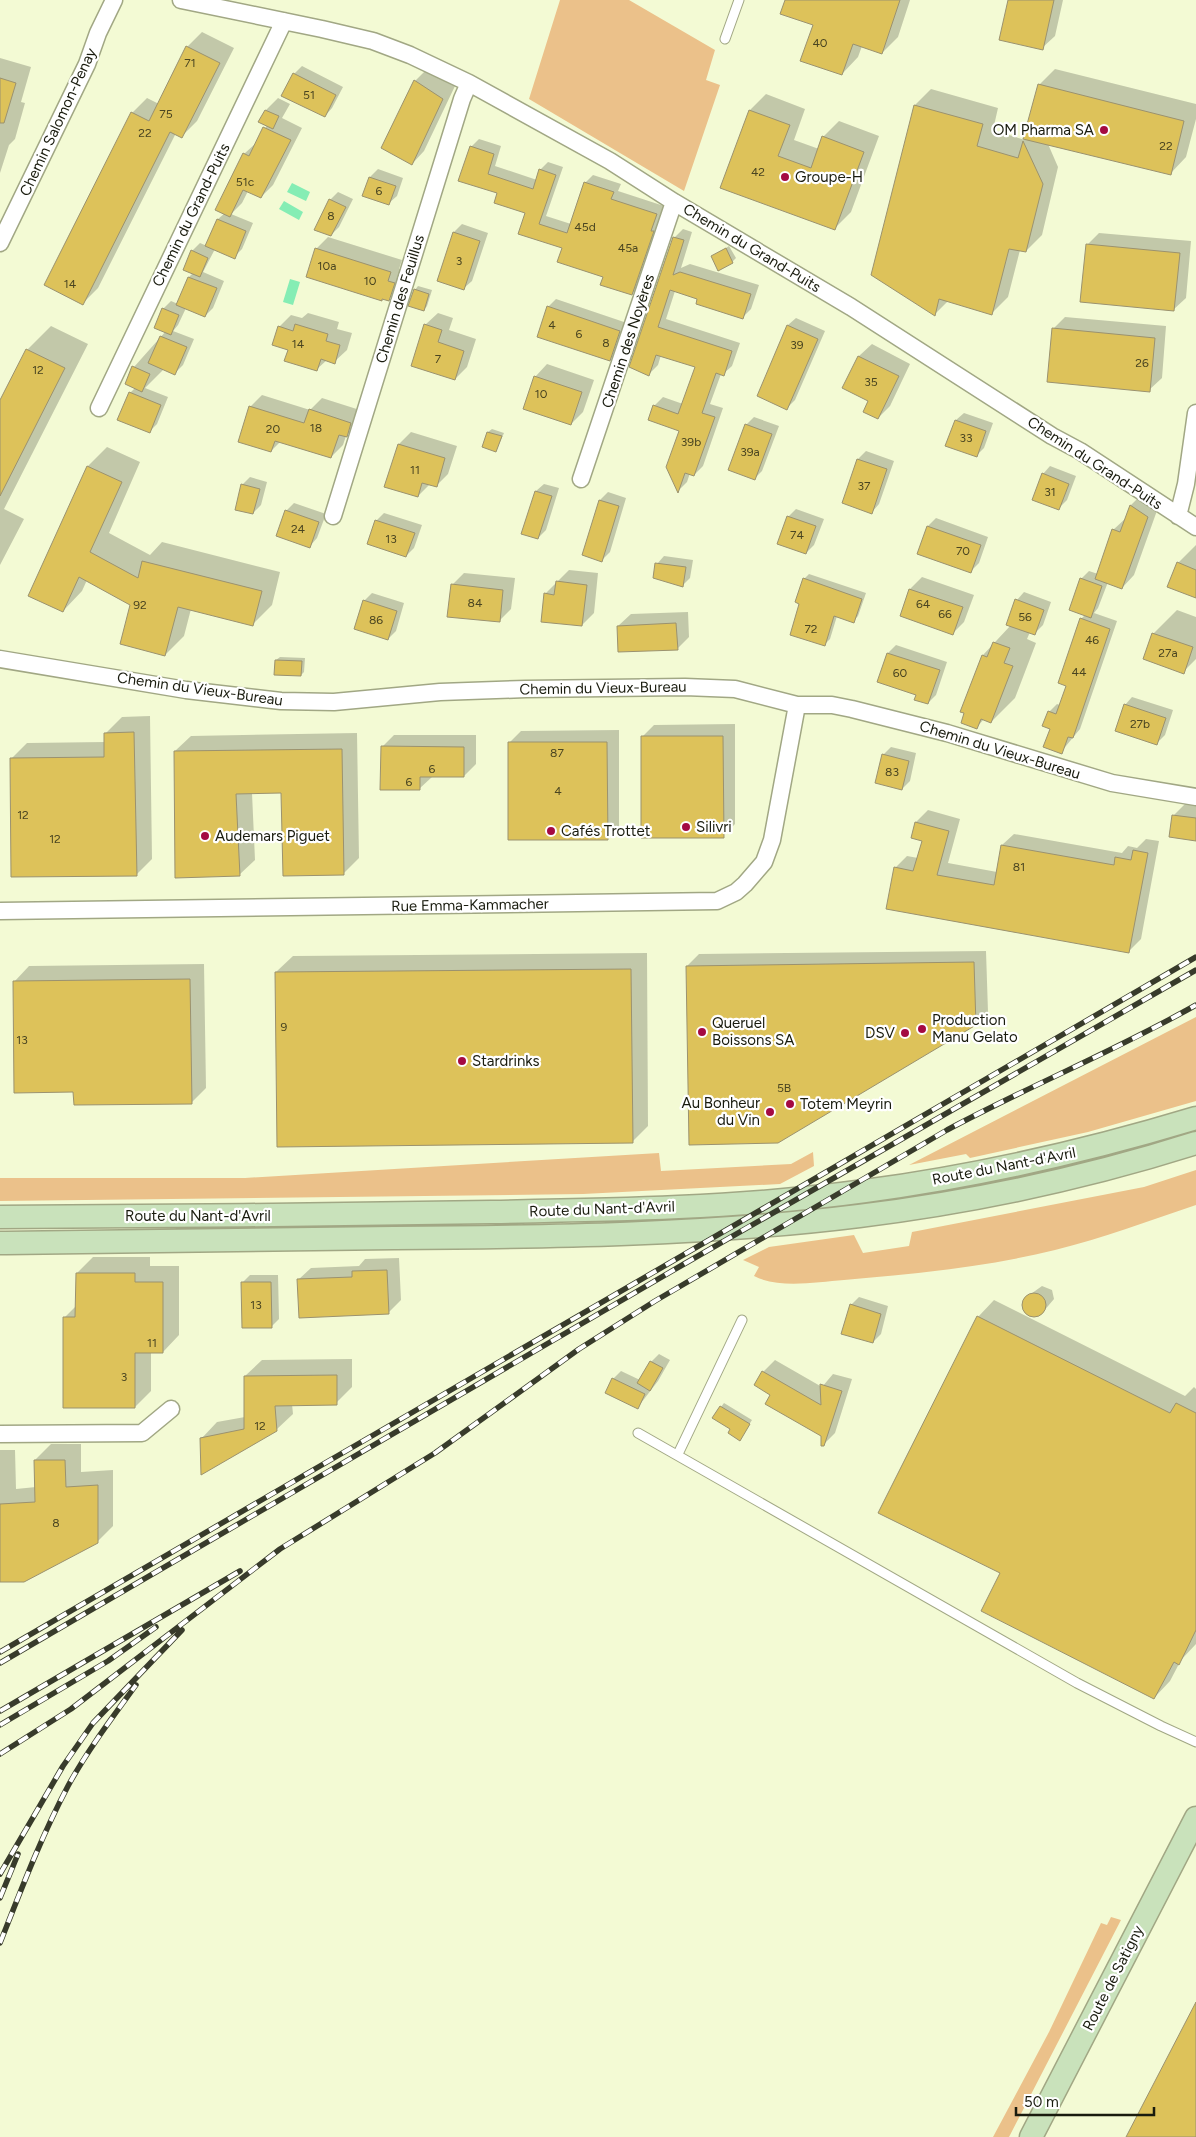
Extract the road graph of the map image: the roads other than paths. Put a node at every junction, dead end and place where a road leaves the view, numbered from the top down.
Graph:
1 (114, 0) edge
2 (181, 0) edge
3 (740, 0) edge
4 (284, 21) junction
5 (725, 39) dead end
6 (470, 83) junction
7 (674, 202) junction
8 (0, 243) edge
9 (99, 408) dead end
10 (1196, 413) edge
11 (582, 479) dead end
12 (333, 516) dead end
13 (1178, 516) junction
14 (1196, 527) edge
15 (0, 659) edge
16 (797, 706) junction
17 (1196, 797) edge
18 (0, 911) edge
19 (1196, 1118) edge
20 (1196, 1144) edge
21 (0, 1217) edge
22 (0, 1242) edge
23 (742, 1320) dead end
24 (171, 1409) dead end
25 (638, 1432) dead end
26 (0, 1434) edge
27 (678, 1454) junction
28 (1196, 1742) edge
29 (1196, 1818) edge
30 (1031, 2137) edge

1 - 8 street, Chemin Salomon-Penay
2 - 4 street, Chemin du Grand-Puits
3 - 5 lane
4 - 6 street, Chemin du Grand-Puits
4 - 9 street, Chemin du Grand-Puits
6 - 7 street, Chemin du Grand-Puits
6 - 12 street, Chemin des Feuillus
7 - 11 street, Chemin des Noyères
7 - 13 street, Chemin du Grand-Puits
10 - 13 street
13 - 14 street, Chemin du Grand-Puits
15 - 16 street, Chemin du Vieux-Bureau
16 - 17 street, Chemin du Vieux-Bureau
16 - 18 street, Rue Emma-Kammacher
19 - 21 main road, Route du Nant-d'Avril
20 - 22 main road, Route du Nant-d'Avril
23 - 27 lane
24 - 26 street
25 - 27 lane
27 - 28 lane
29 - 30 main road, Route de Satigny

